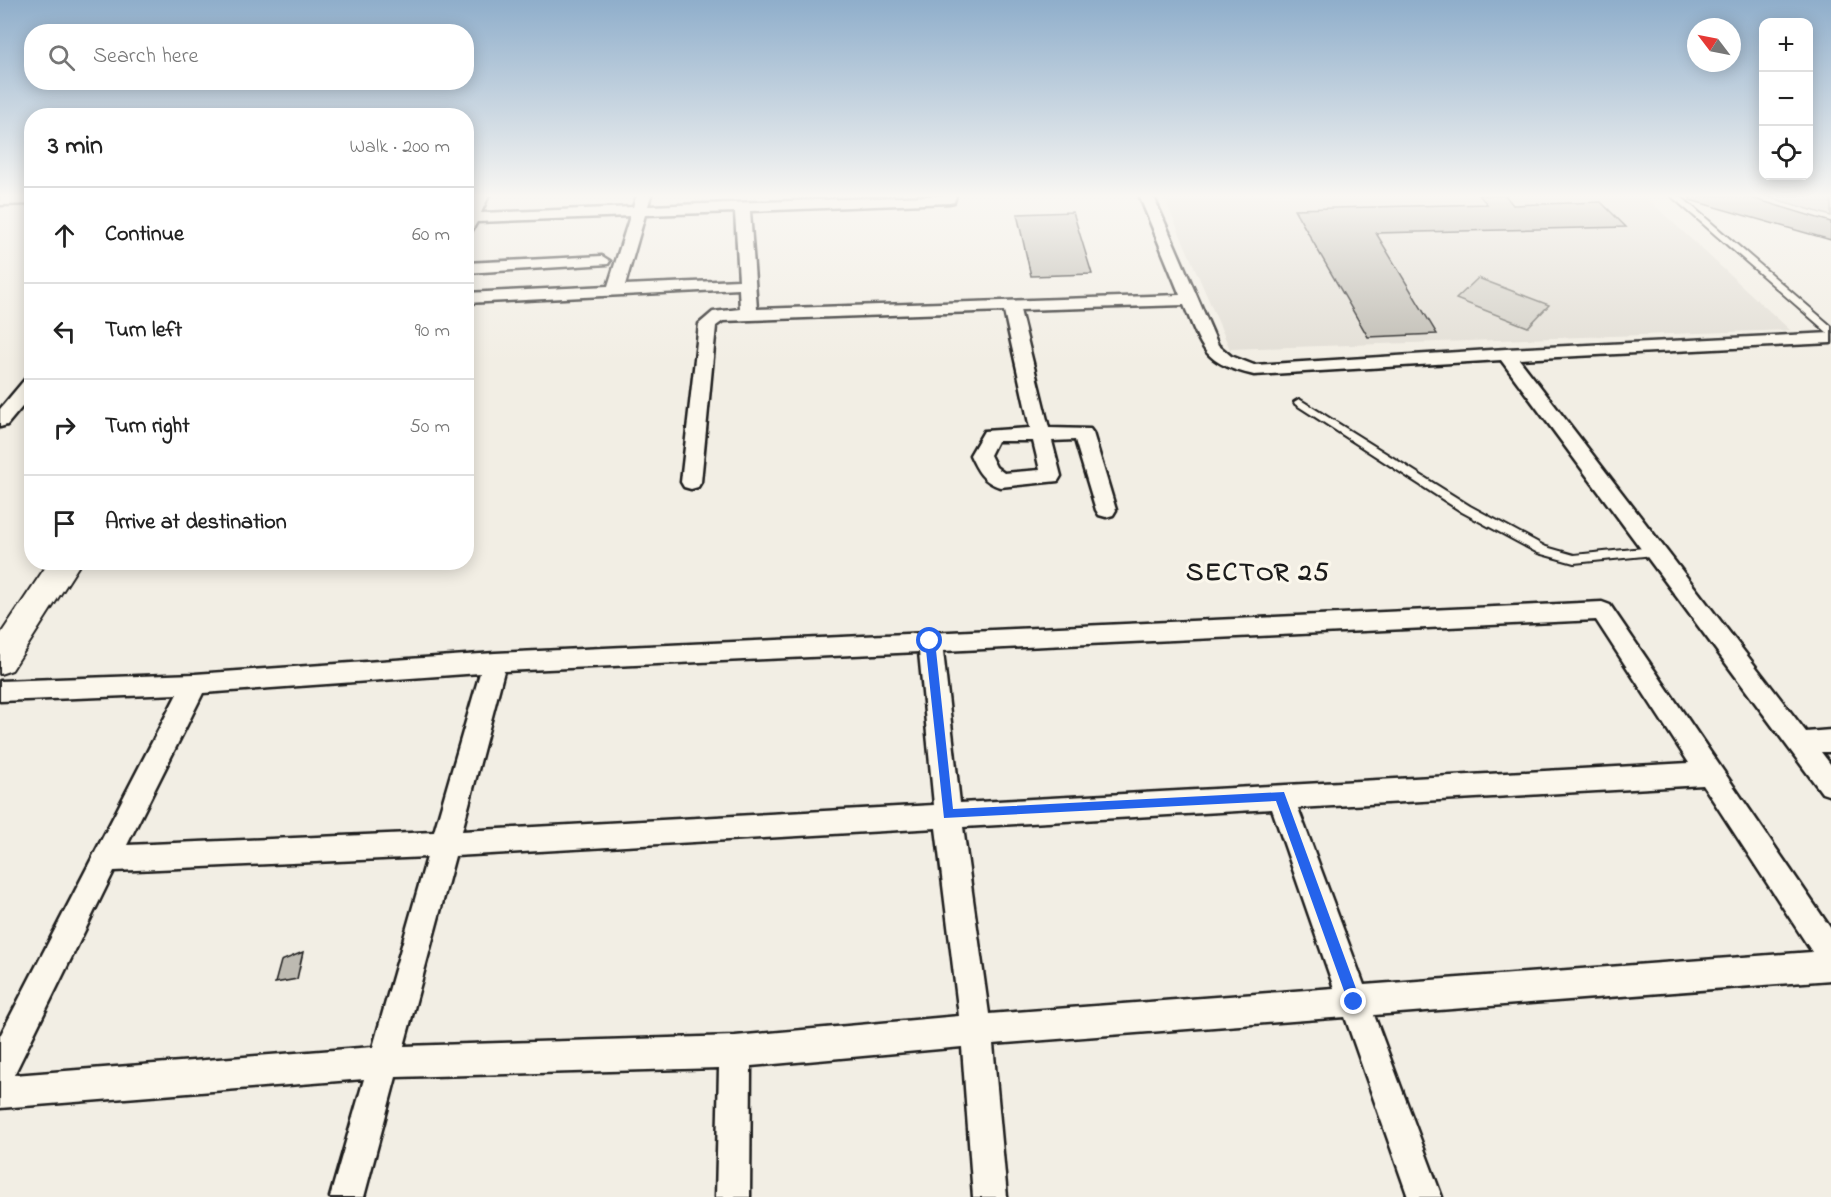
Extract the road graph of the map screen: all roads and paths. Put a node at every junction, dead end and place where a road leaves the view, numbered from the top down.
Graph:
1 (628, 251) edge
2 (741, 251) edge
3 (1168, 251) edge
4 (1738, 251) edge
5 (602, 261) dead end
6 (474, 268) edge
7 (748, 284) junction
8 (615, 291) junction
9 (474, 298) edge
10 (1188, 300) junction
11 (1011, 306) junction
12 (748, 314) junction
13 (1831, 331) edge
14 (1831, 338) edge
15 (1506, 354) junction
16 (24, 392) edge
17 (1299, 402) dead end
18 (0, 421) edge
19 (691, 482) dead end
20 (1106, 510) dead end
21 (1654, 551) junction
22 (36, 570) edge
23 (61, 570) edge
24 (0, 622) edge
25 (930, 641) junction
26 (0, 660) edge
27 (495, 662) junction
28 (195, 684) junction
29 (0, 691) edge
30 (1831, 741) edge
31 (1799, 743) junction
32 (1710, 773) junction
33 (1831, 785) edge
34 (1280, 796) junction
35 (948, 814) junction
36 (445, 844) junction
37 (107, 858) junction
38 (1831, 955) edge
39 (1831, 965) edge
40 (1354, 1002) junction
41 (976, 1030) junction
42 (735, 1052) junction
43 (384, 1062) junction
44 (0, 1069) edge
45 (0, 1092) edge
46 (347, 1197) edge
47 (733, 1197) edge
48 (990, 1197) edge
49 (1425, 1197) edge

1 - 8 street
2 - 7 street
3 - 10 street
4 - 13 lane
5 - 6 street
7 - 8 street
7 - 12 street
8 - 9 street
10 - 11 street
10 - 15 street
11 - 12 street
11 - 20 street
12 - 19 street
14 - 15 street
15 - 21 street
16 - 18 street
17 - 21 lane
21 - 31 street
22 - 24 main road
23 - 26 main road
25 - 27 street
25 - 32 street
25 - 35 street
27 - 28 street
27 - 36 street
28 - 29 street
28 - 37 street
30 - 31 street
31 - 33 street
32 - 34 street
32 - 38 street
34 - 35 street
34 - 40 street
35 - 36 street
35 - 41 street
36 - 37 street
36 - 43 street
37 - 44 street
39 - 40 street
40 - 41 street
40 - 49 street
41 - 42 street
41 - 48 street
42 - 43 street
42 - 47 street
43 - 45 street
43 - 46 street

